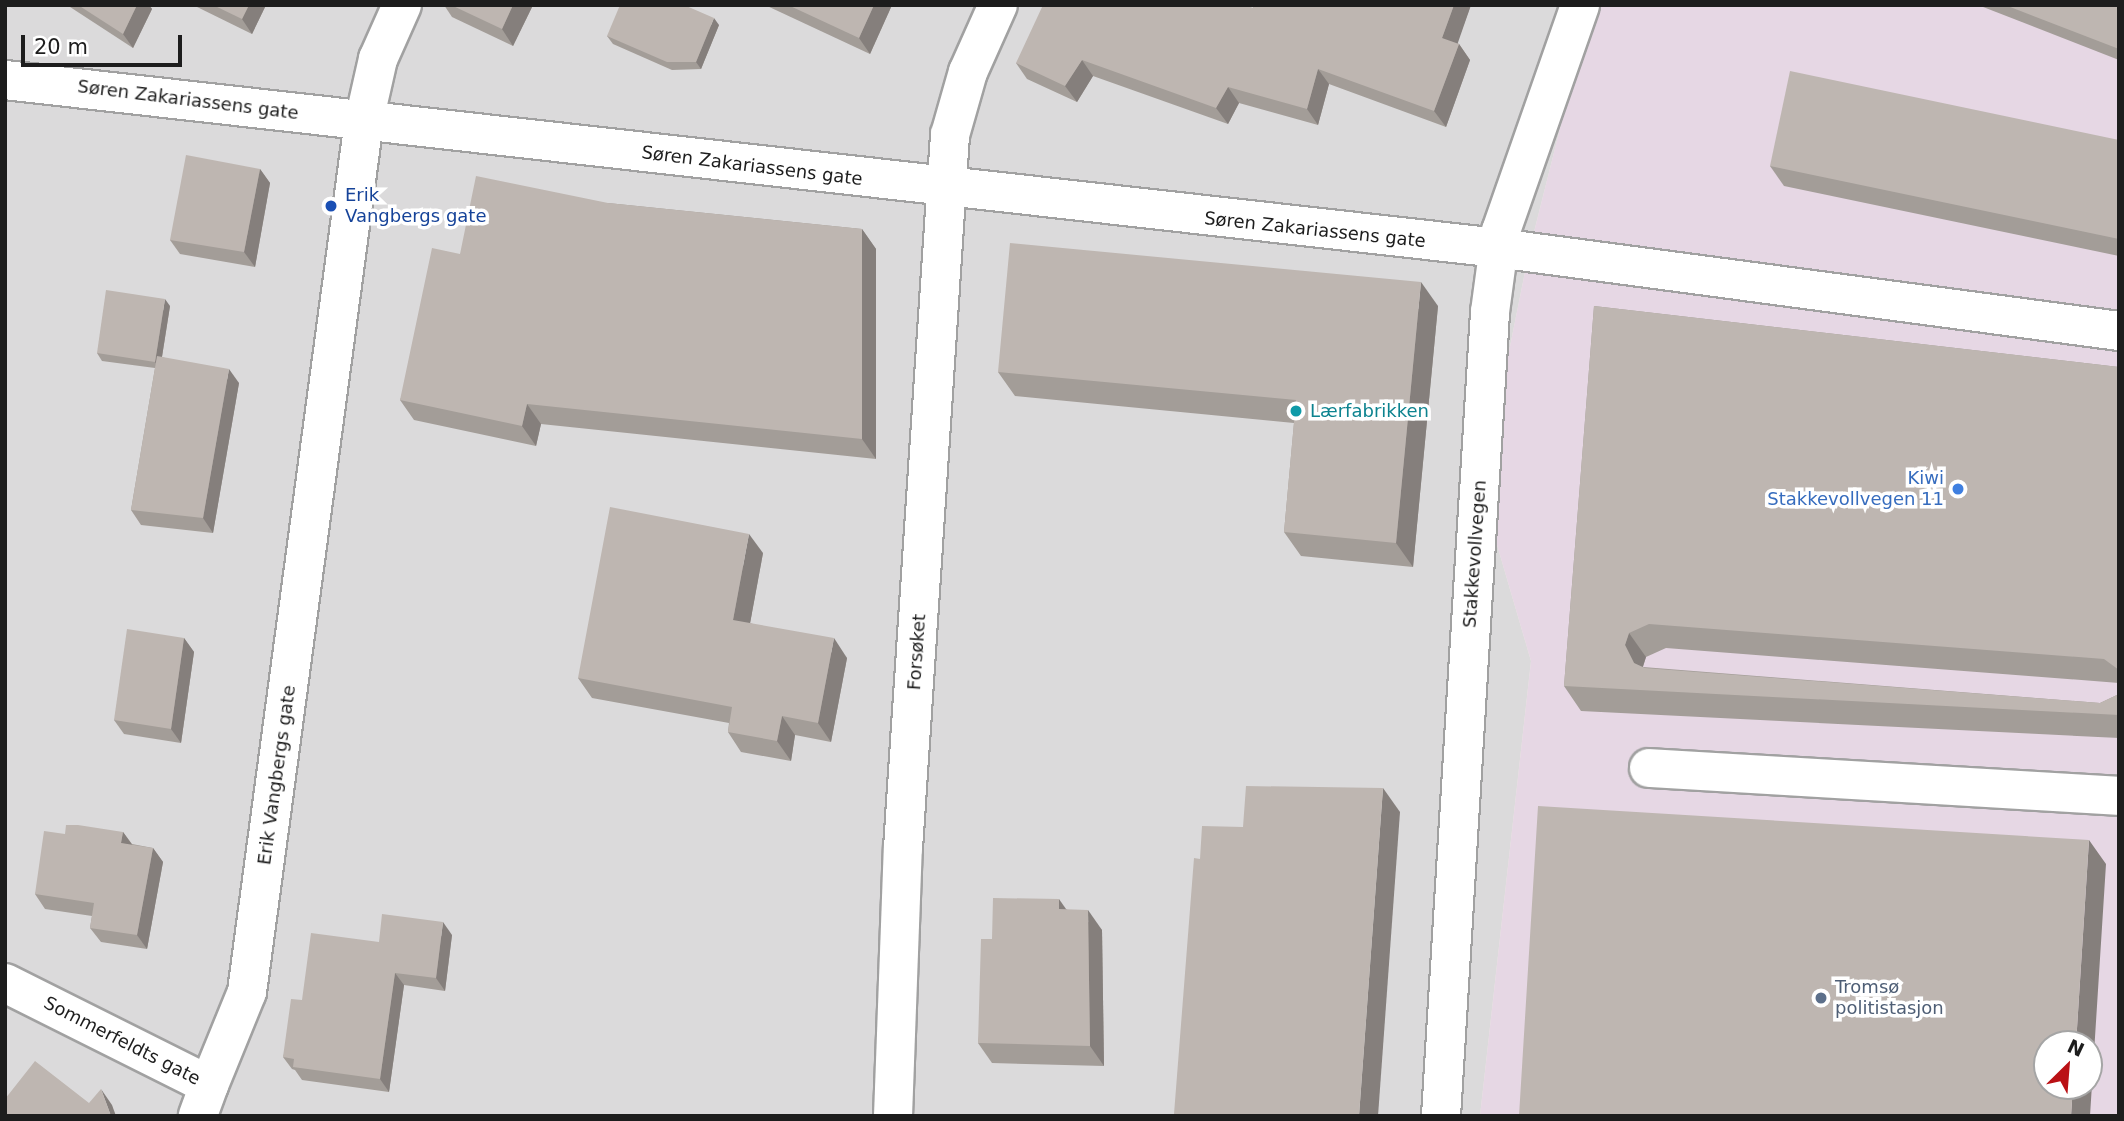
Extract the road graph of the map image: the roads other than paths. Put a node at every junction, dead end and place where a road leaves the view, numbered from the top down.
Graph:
1 (402, 5) edge
2 (998, 5) edge
3 (1580, 5) edge
4 (5, 80) edge
5 (364, 121) junction
6 (950, 189) junction
7 (1498, 248) junction
8 (2119, 331) edge
9 (1649, 768) dead end
10 (2119, 796) edge
11 (5, 983) edge
12 (204, 1100) edge
13 (893, 1116) edge
14 (1441, 1116) edge

1 - 5 street, Erik Vangbergs gate
2 - 6 street, Forsøket
3 - 7 street, Stakkevollvegen
4 - 5 street, Søren Zakariassens gate
5 - 6 street, Søren Zakariassens gate
5 - 12 street, Erik Vangbergs gate
6 - 7 street, Søren Zakariassens gate
6 - 13 street, Forsøket
7 - 8 street, Søren Zakariassens gate
7 - 14 street, Stakkevollvegen
9 - 10 street
11 - 12 street, Sommerfeldts gate

